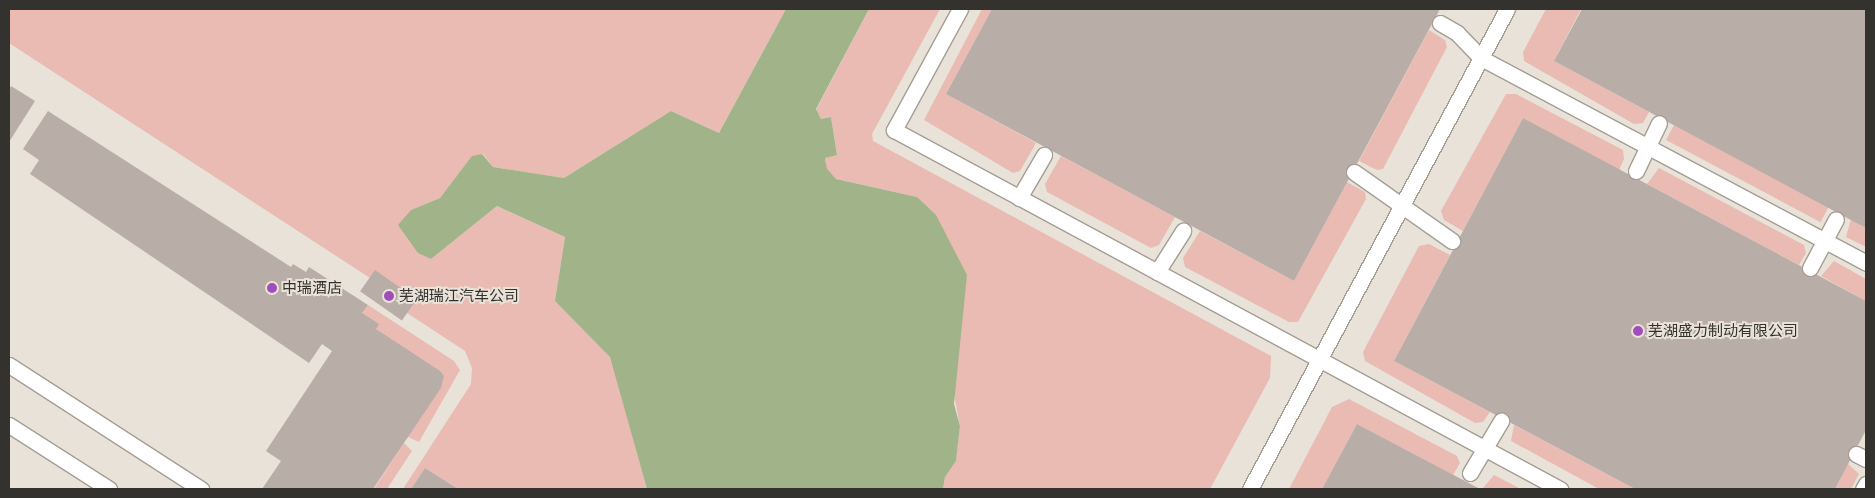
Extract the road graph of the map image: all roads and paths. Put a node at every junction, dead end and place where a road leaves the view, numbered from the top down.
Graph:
1 (960, 9) edge
2 (1508, 9) edge
3 (1440, 23) dead end
4 (1481, 58) junction
5 (1659, 123) dead end
6 (1648, 147) junction
7 (1044, 155) dead end
8 (1636, 170) dead end
9 (1354, 172) dead end
10 (1019, 198) junction
11 (1402, 207) junction
12 (1836, 219) dead end
13 (1183, 231) dead end
14 (1452, 241) dead end
15 (1826, 241) junction
16 (1866, 263) edge
17 (1810, 268) dead end
18 (1158, 272) junction
19 (1319, 360) junction
20 (9, 366) edge
21 (1502, 421) dead end
22 (9, 425) edge
23 (1485, 449) junction
24 (1470, 473) dead end
25 (1866, 484) edge
26 (109, 489) edge
27 (201, 489) edge
28 (1250, 489) edge
29 (1560, 489) edge
30 (1863, 489) edge

1 - 10 lane
2 - 4 lane
3 - 4 lane
4 - 6 lane
4 - 11 lane
5 - 6 lane
6 - 8 lane
6 - 15 lane
7 - 10 lane
9 - 11 lane
10 - 18 lane
11 - 14 lane
11 - 19 lane
12 - 15 lane
13 - 18 lane
15 - 16 lane
15 - 17 lane
18 - 19 lane
19 - 23 lane
19 - 28 lane
20 - 27 lane
21 - 23 lane
22 - 26 lane
23 - 24 lane
23 - 29 lane
25 - 30 lane

